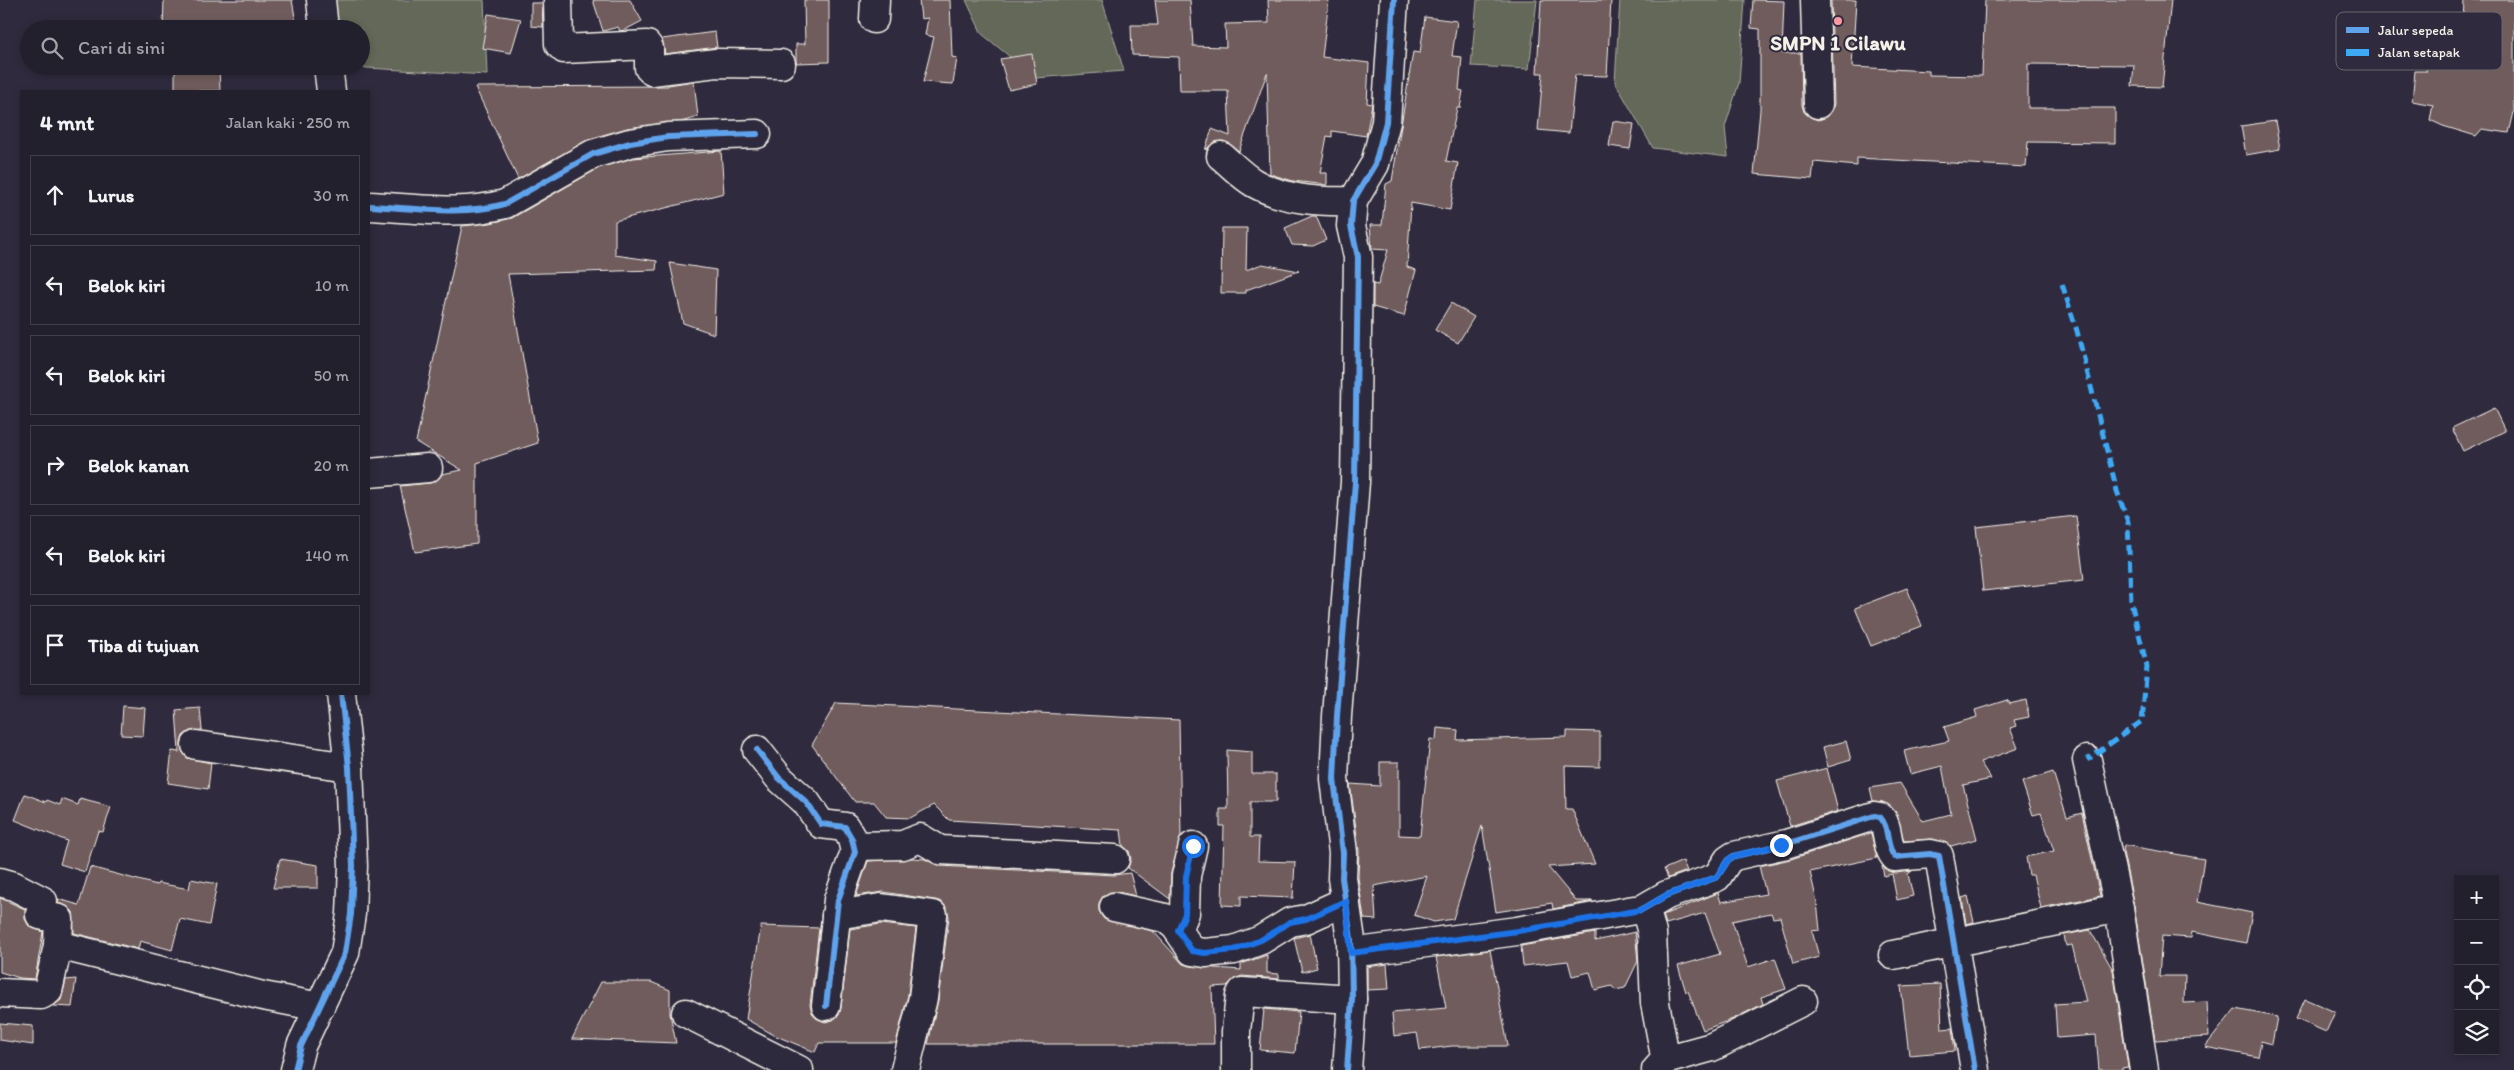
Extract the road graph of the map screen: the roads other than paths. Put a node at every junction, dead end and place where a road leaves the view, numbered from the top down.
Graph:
1 (321, 0) edge
2 (558, 0) edge
3 (1394, 0) edge
4 (1815, 0) edge
5 (323, 20) edge
6 (781, 64) dead end
7 (329, 75) edge
8 (332, 90) edge
9 (1818, 104) dead end
10 (757, 134) dead end
11 (1221, 156) dead end
12 (1353, 201) junction
13 (370, 206) edge
14 (428, 468) dead end
15 (370, 473) edge
16 (341, 695) edge
17 (196, 745) dead end
18 (757, 750) dead end
19 (2087, 760) dead end
20 (349, 767) junction
21 (855, 846) junction
22 (1193, 846) dead end
23 (1115, 859) dead end
24 (0, 882) edge
25 (1346, 901) junction
26 (1114, 907) dead end
27 (2119, 908) junction
28 (1641, 910) junction
29 (836, 914) junction
30 (1178, 930) junction
31 (58, 944) junction
32 (1955, 944) junction
33 (1351, 953) junction
34 (1894, 955) dead end
35 (0, 993) edge
36 (1352, 999) junction
37 (1803, 1001) dead end
38 (320, 1006) junction
39 (826, 1006) dead end
40 (686, 1013) dead end
41 (1661, 1065) edge
42 (295, 1070) edge
43 (799, 1070) edge
44 (905, 1070) edge
45 (1236, 1070) edge
46 (1347, 1070) edge
47 (1975, 1070) edge
48 (2144, 1070) edge

1 - 5 street
2 - 6 street
3 - 12 street
4 - 9 street
7 - 8 street
10 - 13 street
11 - 12 street
12 - 25 street
14 - 15 street
16 - 20 street
17 - 20 street
18 - 21 street
19 - 27 street
20 - 38 street
21 - 23 street
21 - 29 street
22 - 30 street
24 - 31 street
25 - 30 street
25 - 33 street
26 - 30 street
27 - 32 street
27 - 48 street
28 - 32 street
28 - 33 street
28 - 41 street
29 - 39 street
29 - 44 street
31 - 35 street
31 - 38 street
32 - 34 street
32 - 47 street
33 - 36 street
36 - 45 street
36 - 46 street
37 - 41 street
38 - 42 street
40 - 43 street

